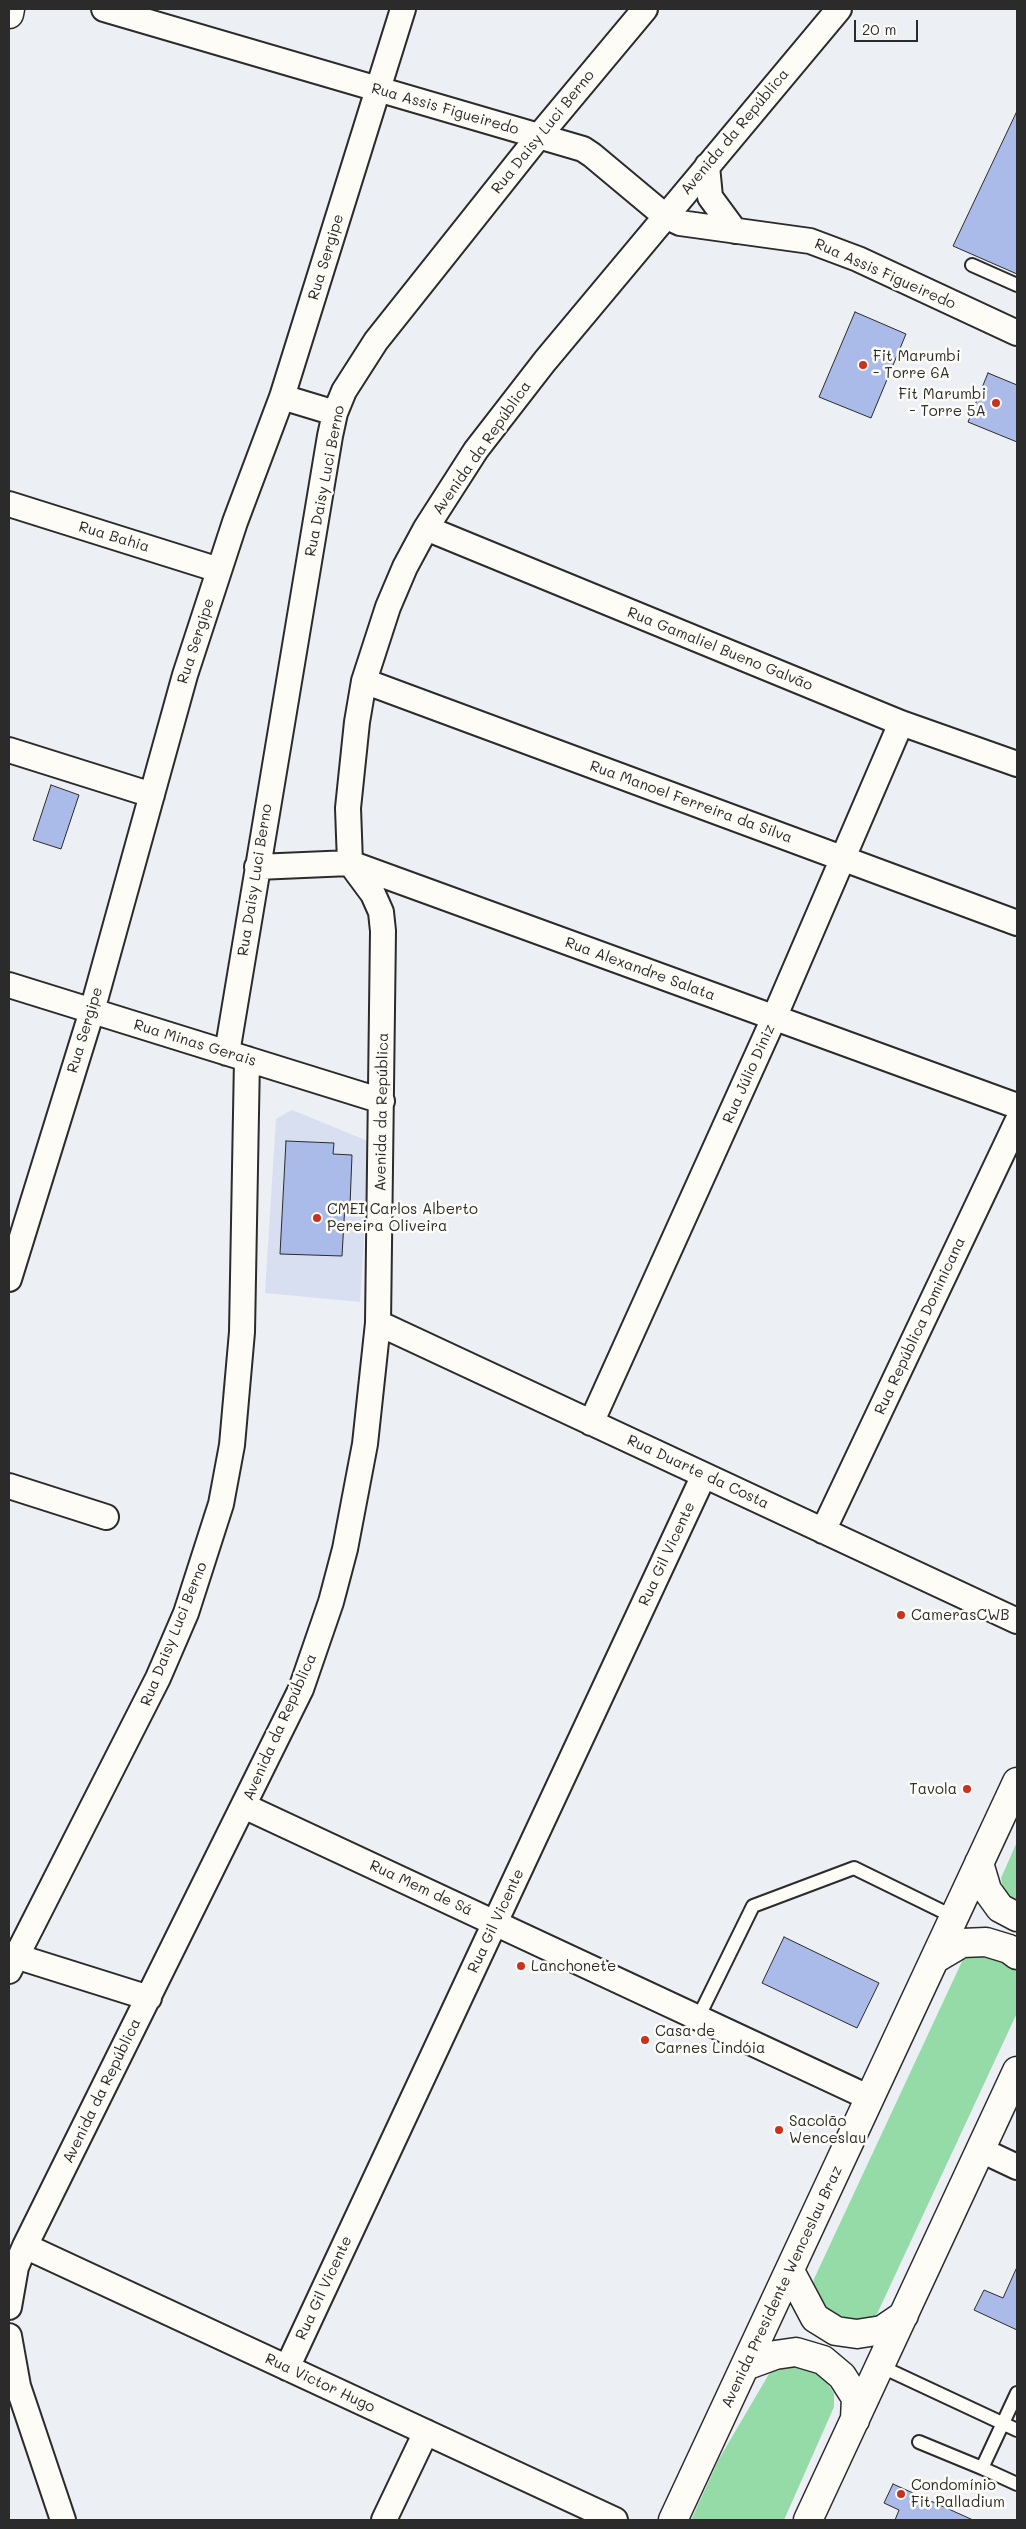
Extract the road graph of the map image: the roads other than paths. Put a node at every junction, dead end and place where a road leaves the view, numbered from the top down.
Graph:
1 (10, 9) edge
2 (104, 9) edge
3 (403, 9) edge
4 (645, 9) edge
5 (839, 9) edge
6 (9, 14) edge
7 (378, 89) junction
8 (539, 136) junction
9 (707, 166) junction
10 (664, 216) junction
11 (735, 231) junction
12 (972, 265) dead end
13 (1017, 285) edge
14 (1017, 333) edge
15 (282, 397) junction
16 (336, 413) junction
17 (9, 504) edge
18 (426, 528) junction
19 (219, 570) junction
20 (364, 681) junction
21 (901, 723) junction
22 (9, 750) edge
23 (1017, 764) edge
24 (152, 795) junction
25 (843, 858) junction
26 (350, 863) junction
27 (258, 867) junction
28 (1017, 923) edge
29 (9, 985) edge
30 (92, 1011) junction
31 (774, 1018) junction
32 (237, 1056) junction
33 (382, 1101) junction
34 (1017, 1106) edge
35 (1017, 1122) edge
36 (9, 1279) edge
37 (378, 1324) junction
38 (591, 1423) junction
39 (704, 1475) junction
40 (9, 1486) edge
41 (106, 1517) dead end
42 (823, 1531) junction
43 (1017, 1621) edge
44 (1017, 1782) edge
45 (244, 1806) junction
46 (979, 1863) junction
47 (954, 1917) junction
48 (1017, 1917) edge
49 (495, 1923) junction
50 (1017, 1955) edge
51 (935, 1959) junction
52 (11, 1961) edge
53 (148, 1998) junction
54 (698, 2018) junction
55 (1017, 2071) edge
56 (870, 2098) junction
57 (981, 2150) junction
58 (1017, 2167) edge
59 (25, 2246) junction
60 (790, 2271) junction
61 (9, 2307) edge
62 (904, 2315) junction
63 (9, 2347) edge
64 (745, 2366) junction
65 (880, 2366) junction
66 (287, 2368) junction
67 (1017, 2393) edge
68 (855, 2420) junction
69 (1003, 2423) junction
70 (1017, 2430) edge
71 (426, 2432) junction
72 (919, 2442) dead end
73 (982, 2468) junction
74 (1017, 2484) edge
75 (63, 2520) edge
76 (384, 2520) edge
77 (615, 2520) edge
78 (674, 2520) edge
79 (808, 2520) edge

1 - 6 main road
2 - 7 street, Rua Assis Figueiredo
3 - 7 street, Rua Sergipe
4 - 8 street, Rua Daisy Luci Berno
5 - 9 street, Avenida da República
7 - 8 street, Rua Assis Figueiredo
7 - 15 street, Rua Sergipe
8 - 10 street, Rua Assis Figueiredo
8 - 16 street, Rua Daisy Luci Berno
9 - 10 street, Avenida da República
9 - 11 street
10 - 11 street, Rua Assis Figueiredo
10 - 18 street, Avenida da República
11 - 14 street, Rua Assis Figueiredo
12 - 13 lane
15 - 16 street
15 - 19 street, Rua Sergipe
16 - 27 street, Rua Daisy Luci Berno
17 - 19 street, Rua Bahia
18 - 20 street, Avenida da República
18 - 21 street, Rua Gamaliel Bueno Galvão
19 - 24 street, Rua Sergipe
20 - 25 street, Rua Manoel Ferreira da Silva
20 - 26 street, Avenida da República
21 - 23 street, Rua Gamaliel Bueno Galvão
21 - 25 street, Rua Júlio Diniz
22 - 24 street
24 - 30 street, Rua Sergipe
25 - 28 street, Rua Manoel Ferreira da Silva
25 - 31 street, Rua Júlio Diniz
26 - 27 street, Rua Alexandre Salata
26 - 31 street, Rua Alexandre Salata
26 - 33 street, Avenida da República
27 - 32 street, Rua Daisy Luci Berno
29 - 30 street, Rua Minas Gerais
30 - 32 street, Rua Minas Gerais
30 - 36 street, Rua Sergipe
31 - 34 street, Rua Alexandre Salata
31 - 38 street, Rua Júlio Diniz
32 - 33 street, Rua Minas Gerais
32 - 52 street, Rua Daisy Luci Berno
33 - 37 street, Avenida da República
35 - 42 street, Rua República Dominicana
37 - 38 street, Rua Duarte da Costa
37 - 45 street, Avenida da República
38 - 39 street, Rua Duarte da Costa
39 - 42 street, Rua Duarte da Costa
39 - 49 street, Rua Gil Vicente
40 - 41 street
42 - 43 street, Rua Duarte da Costa
44 - 46 main road, Avenida Presidente Wenceslau Braz
45 - 49 street, Rua Mem de Sá
45 - 53 street, Avenida da República
46 - 47 main road, Avenida Presidente Wenceslau Braz
46 - 48 main road
47 - 51 main road, Avenida Presidente Wenceslau Braz
47 - 54 lane
49 - 54 street, Rua Mem de Sá
49 - 66 street, Rua Gil Vicente
50 - 51 main road
51 - 56 main road, Avenida Presidente Wenceslau Braz
52 - 53 street
53 - 59 street, Avenida da República
54 - 56 street, Rua Mem de Sá
55 - 57 main road
56 - 60 main road, Avenida Presidente Wenceslau Braz
57 - 58 street
57 - 62 main road
59 - 61 street, Avenida da República
59 - 66 street, Rua Victor Hugo
60 - 62 main road
60 - 64 main road, Avenida Presidente Wenceslau Braz
62 - 65 main road
63 - 75 street
64 - 68 main road
64 - 78 main road, Avenida Presidente Wenceslau Braz
65 - 68 main road
65 - 69 lane
66 - 71 street, Rua Victor Hugo
67 - 69 lane
68 - 79 main road
69 - 70 lane
69 - 73 lane
71 - 76 street
71 - 77 street, Rua Victor Hugo
72 - 73 lane
73 - 74 lane

